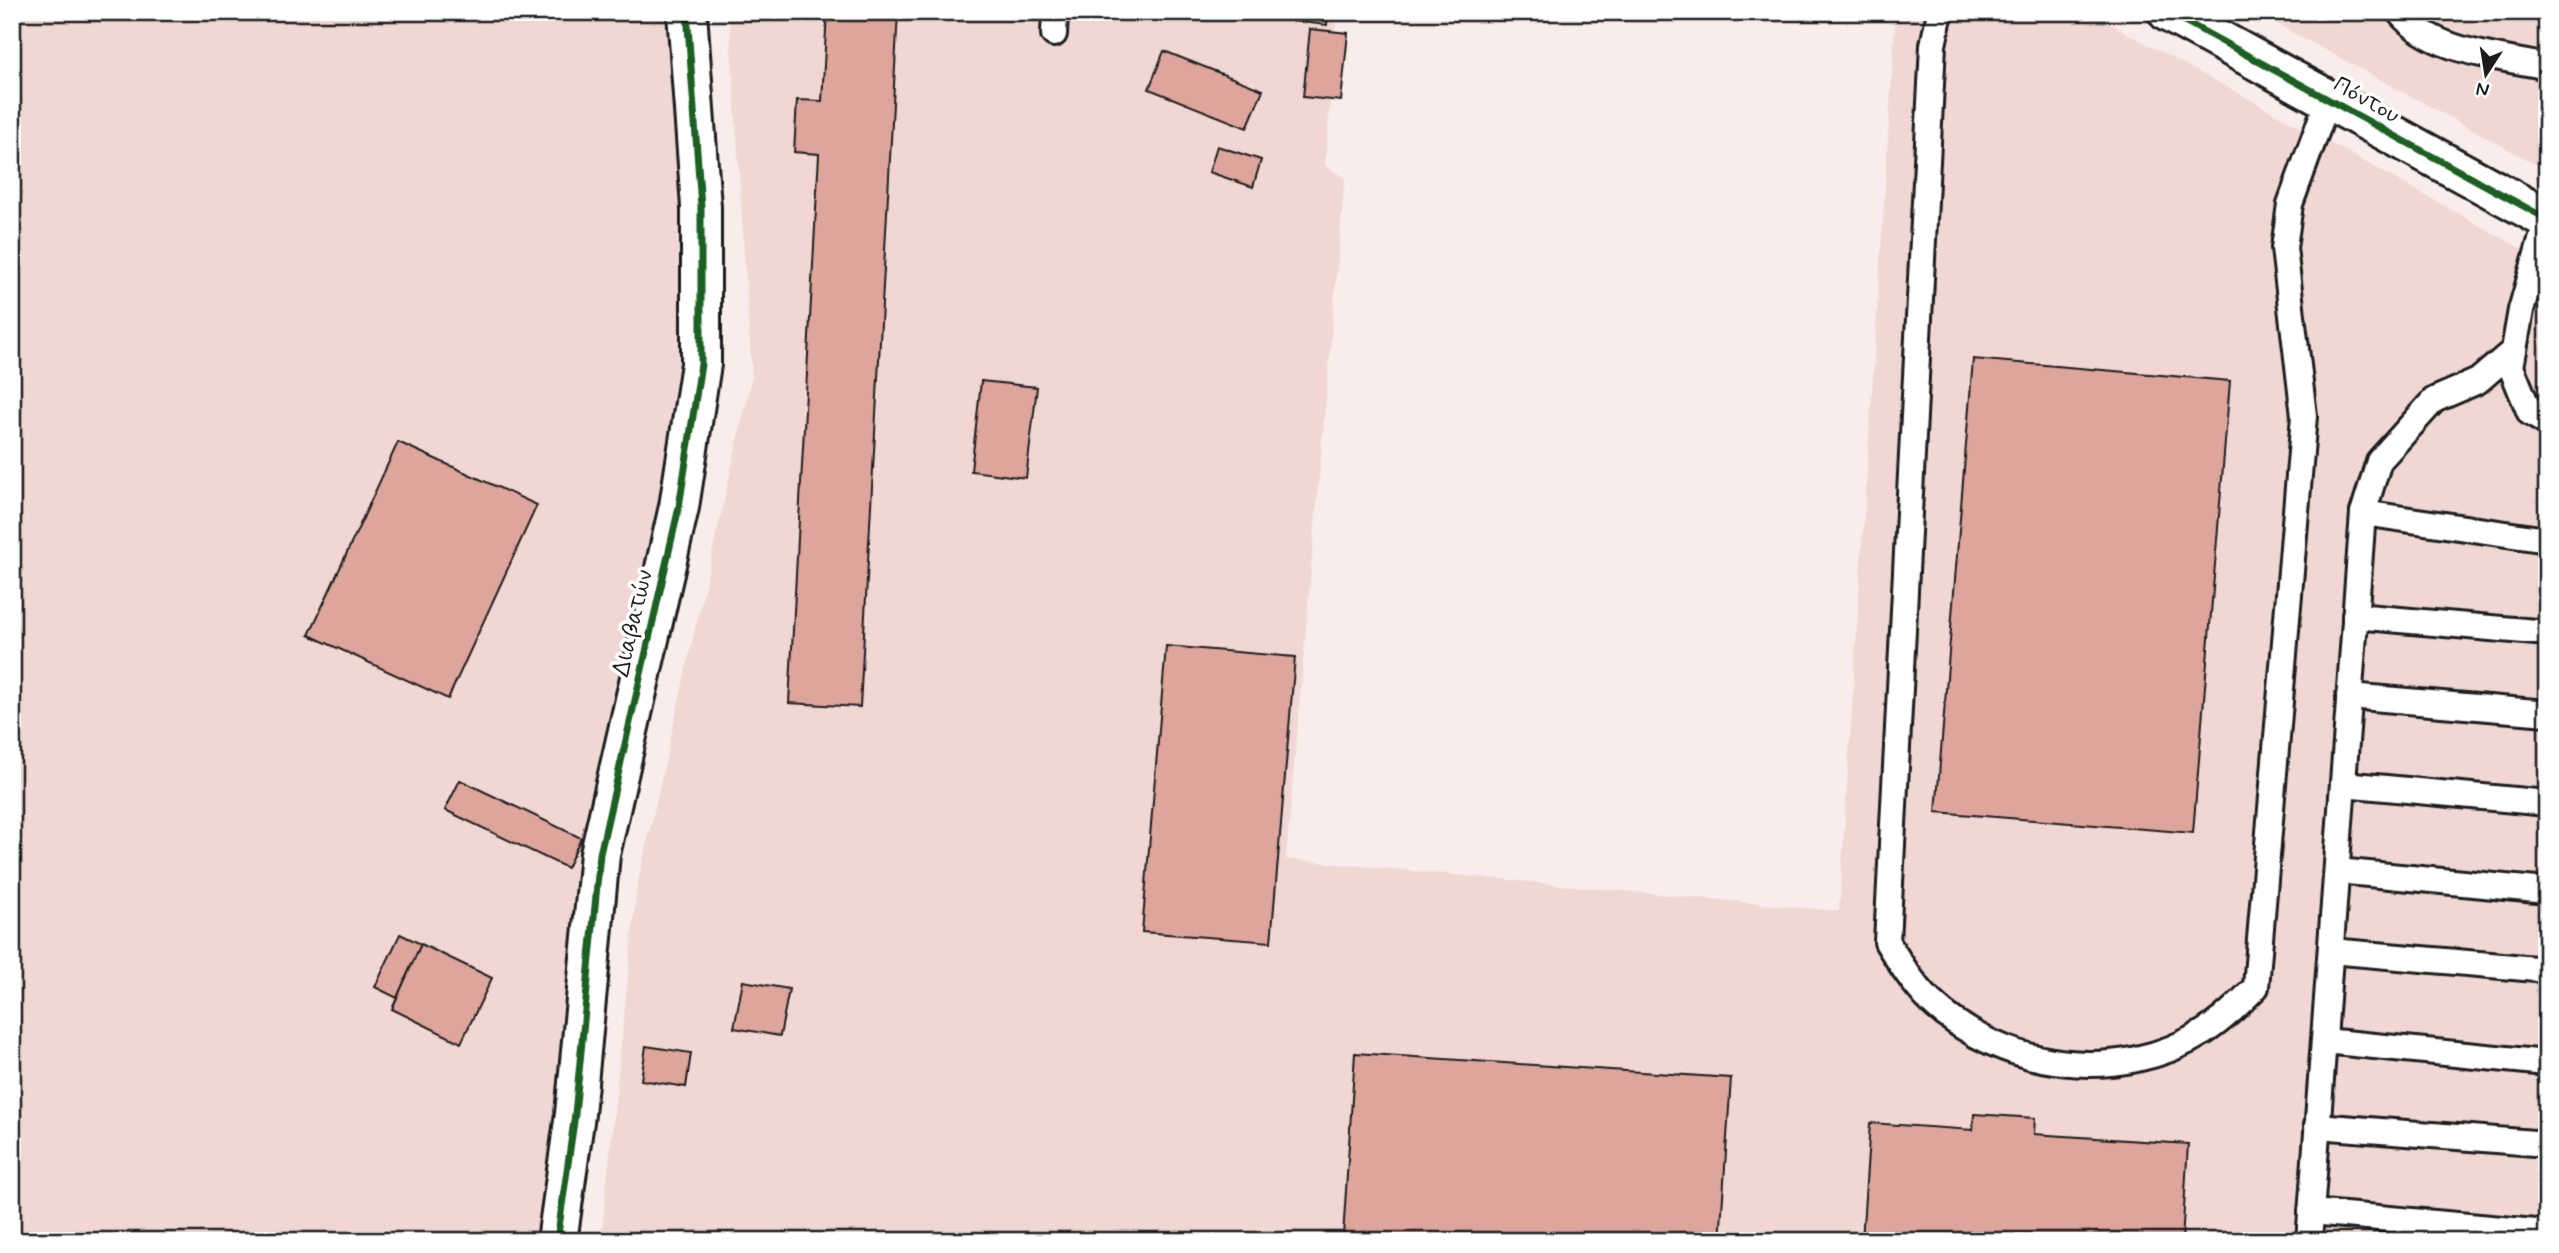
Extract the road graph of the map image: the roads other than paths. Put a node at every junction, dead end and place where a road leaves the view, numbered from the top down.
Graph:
1 (687, 12) edge
2 (1940, 12) edge
3 (2168, 12) edge
4 (2399, 12) edge
5 (2547, 66) edge
6 (2328, 100) junction
7 (2547, 219) edge
8 (2514, 350) junction
9 (2547, 423) edge
10 (2363, 513) junction
11 (2547, 540) edge
12 (2355, 617) junction
13 (2547, 634) edge
14 (2349, 696) junction
15 (2547, 713) edge
16 (2343, 784) junction
17 (2547, 803) edge
18 (2337, 871) junction
19 (2547, 891) edge
20 (2331, 951) junction
21 (2547, 970) edge
22 (2324, 1041) junction
23 (2547, 1063) edge
24 (2317, 1126) junction
25 (2547, 1144) edge
26 (2311, 1212) junction
27 (2547, 1233) edge
28 (556, 1241) edge
29 (2309, 1241) edge

1 - 28 street, Διαβατών
2 - 6 lane
3 - 6 street, Πόντου
4 - 5 lane
6 - 7 street, Πόντου
7 - 8 lane
8 - 9 lane
8 - 10 lane
10 - 11 lane
10 - 12 lane
12 - 13 lane
12 - 14 lane
14 - 15 lane
14 - 16 lane
16 - 17 lane
16 - 18 lane
18 - 19 lane
18 - 20 lane
20 - 21 lane
20 - 22 lane
22 - 23 lane
22 - 24 lane
24 - 25 lane
24 - 26 lane
26 - 27 lane
26 - 29 lane

